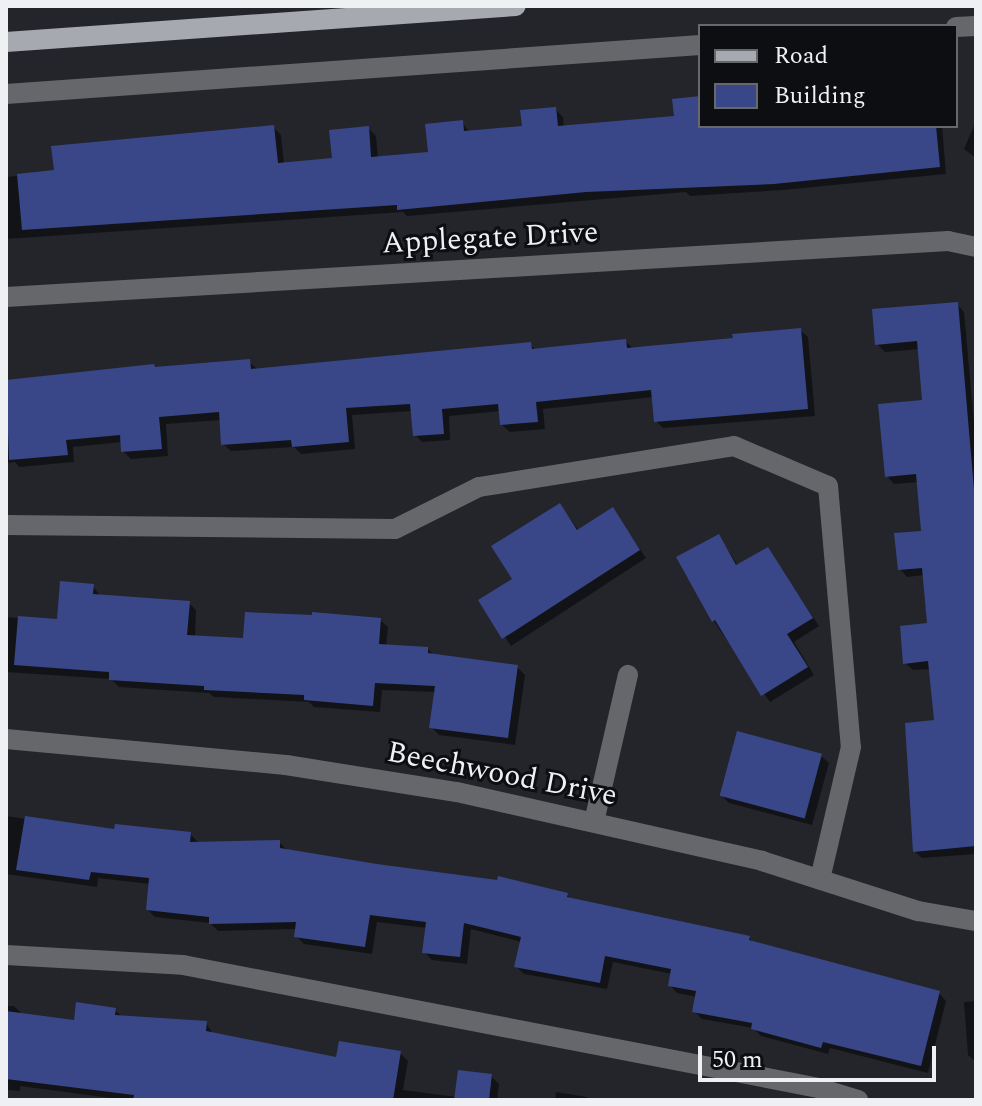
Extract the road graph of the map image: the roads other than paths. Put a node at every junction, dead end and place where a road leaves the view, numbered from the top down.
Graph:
1 (516, 6) edge
2 (6, 42) edge
3 (698, 45) edge
4 (6, 94) edge
5 (976, 247) edge
6 (6, 297) edge
7 (6, 525) edge
8 (628, 675) dead end
9 (6, 739) edge
10 (594, 822) junction
11 (820, 879) junction
12 (976, 921) edge
13 (6, 955) edge
14 (858, 1100) edge

1 - 2 main road
3 - 4 street
5 - 6 street, Applegate Drive
7 - 11 street
8 - 10 street
9 - 10 street, Beechwood Drive
10 - 11 street, Beechwood Drive
11 - 12 street, Beechwood Drive
13 - 14 street

